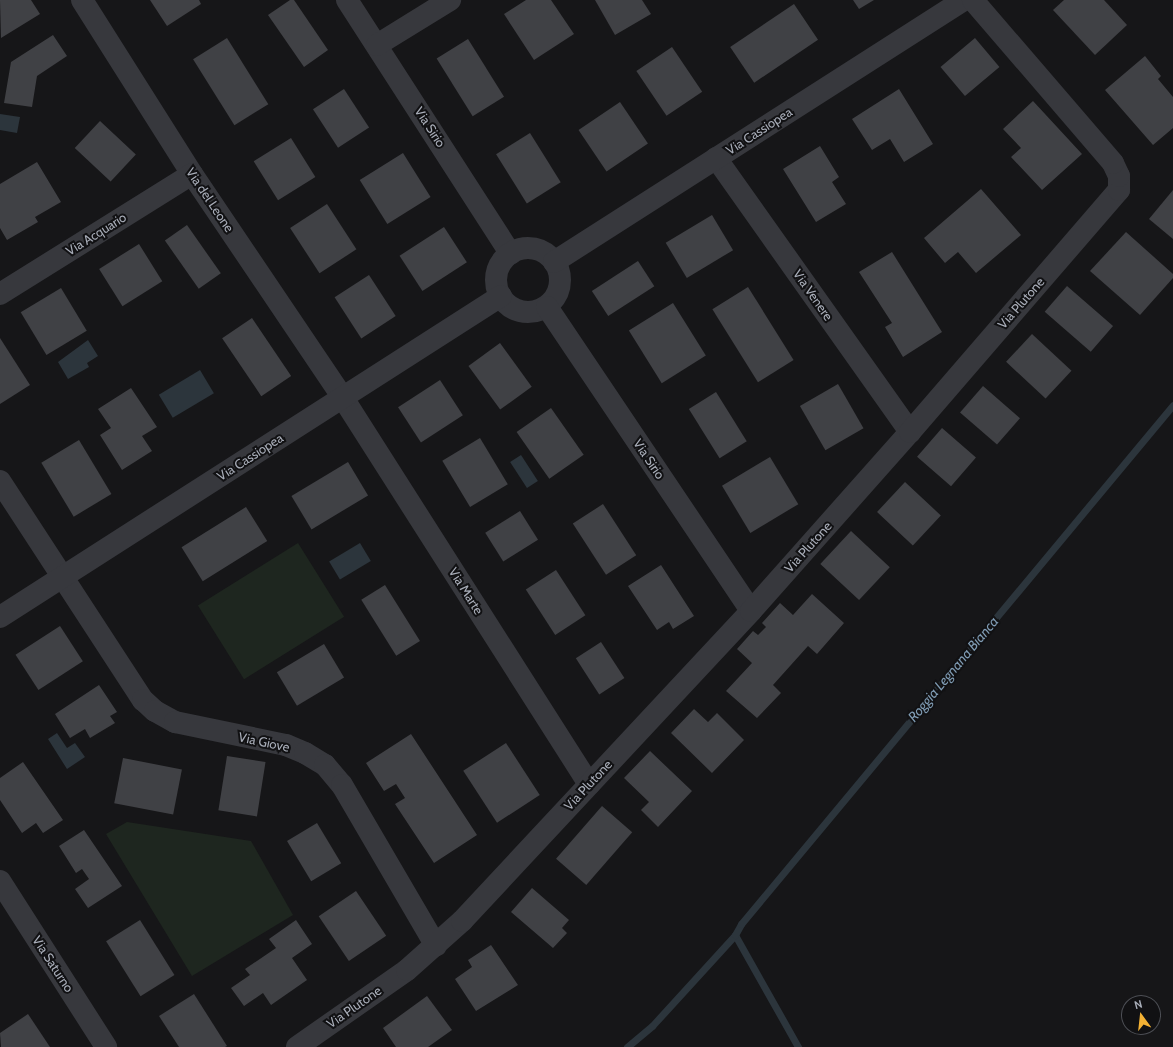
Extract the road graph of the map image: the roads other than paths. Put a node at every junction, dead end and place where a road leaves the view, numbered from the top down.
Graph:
1 (82, 0) edge
2 (348, 0) edge
3 (450, 0) edge
4 (963, 0) edge
5 (973, 0) edge
6 (377, 46) junction
7 (716, 158) junction
8 (192, 174) junction
9 (511, 254) junction
10 (554, 262) junction
11 (0, 294) edge
12 (501, 296) junction
13 (547, 307) junction
14 (343, 398) junction
15 (910, 432) junction
16 (0, 481) edge
17 (61, 578) junction
18 (750, 611) junction
19 (0, 617) edge
20 (589, 784) junction
21 (0, 881) edge
22 (436, 946) junction
23 (106, 1047) edge
24 (297, 1047) edge

1 - 8 street, Via del Leone
2 - 6 street, Via Sirio
3 - 6 street
4 - 7 street, Via Cassiopea
5 - 15 street, Via Plutone
6 - 9 street, Via Sirio
7 - 10 street, Via Cassiopea
7 - 15 street, Via Venere
8 - 11 street, Via Acquario
8 - 14 street, Via del Leone
9 - 10 street
9 - 12 street
10 - 13 street
12 - 13 street
12 - 14 street, Via Cassiopea
13 - 18 street, Via Sirio
14 - 17 street, Via Cassiopea
14 - 20 street, Via Marte
15 - 18 street, Via Plutone
16 - 17 street, Via Giove
17 - 19 street, Via Cassiopea
17 - 22 street, Via Giove
18 - 20 street, Via Plutone
20 - 22 street, Via Plutone
21 - 23 street, Via Saturno
22 - 24 street, Via Plutone

